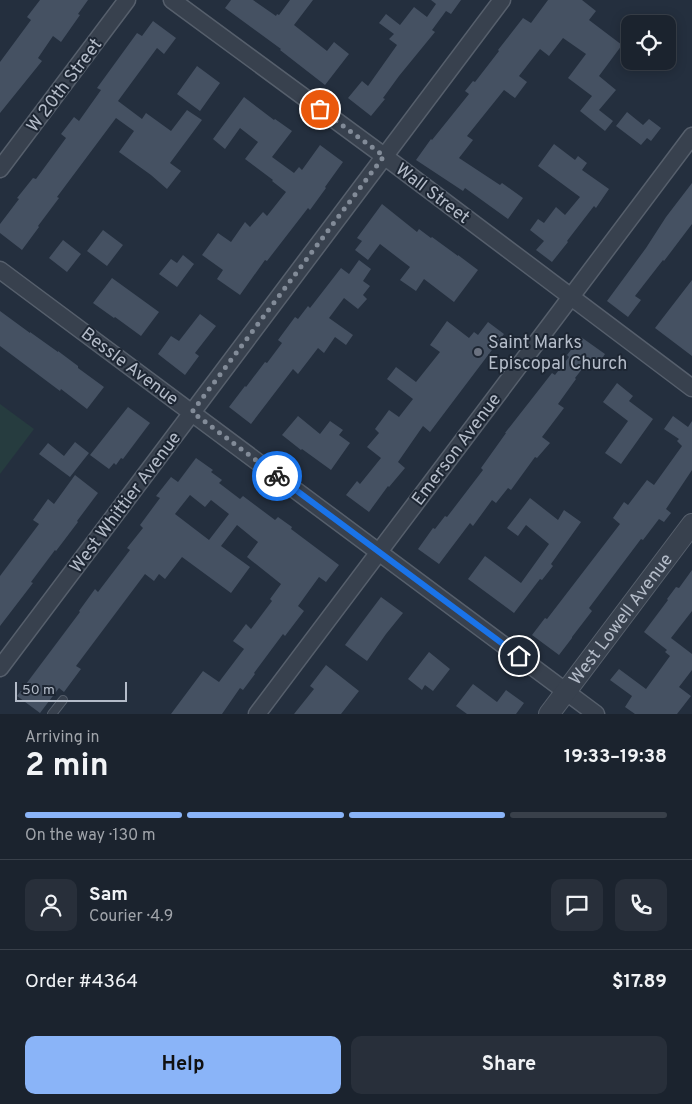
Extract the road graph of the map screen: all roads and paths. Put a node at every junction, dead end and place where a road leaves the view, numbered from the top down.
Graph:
1 (127, 0) edge
2 (172, 0) edge
3 (502, 0) edge
4 (692, 136) edge
5 (384, 156) junction
6 (0, 169) edge
7 (0, 270) edge
8 (571, 296) junction
9 (692, 388) edge
10 (192, 412) junction
11 (692, 524) edge
12 (378, 552) junction
13 (1, 664) edge
14 (566, 691) junction
15 (63, 700) dead end
16 (52, 714) edge
17 (257, 714) edge
18 (549, 714) edge
19 (596, 714) edge

1 - 6 street, W 20th Street
2 - 5 street, Wall Street
3 - 5 street, West Whittier Avenue
4 - 8 street, Emerson Avenue
5 - 8 street, Wall Street
5 - 10 street, West Whittier Avenue
7 - 10 street, Bessle Avenue
8 - 9 street, Wall Street
8 - 12 street, Emerson Avenue
10 - 12 street, Bessle Avenue
10 - 13 street, West Whittier Avenue
11 - 14 street, West Lowell Avenue
12 - 14 street, Bessle Avenue
12 - 17 street, Emerson Avenue
14 - 18 street, West Lowell Avenue
14 - 19 street, Bessle Avenue
15 - 16 lane

